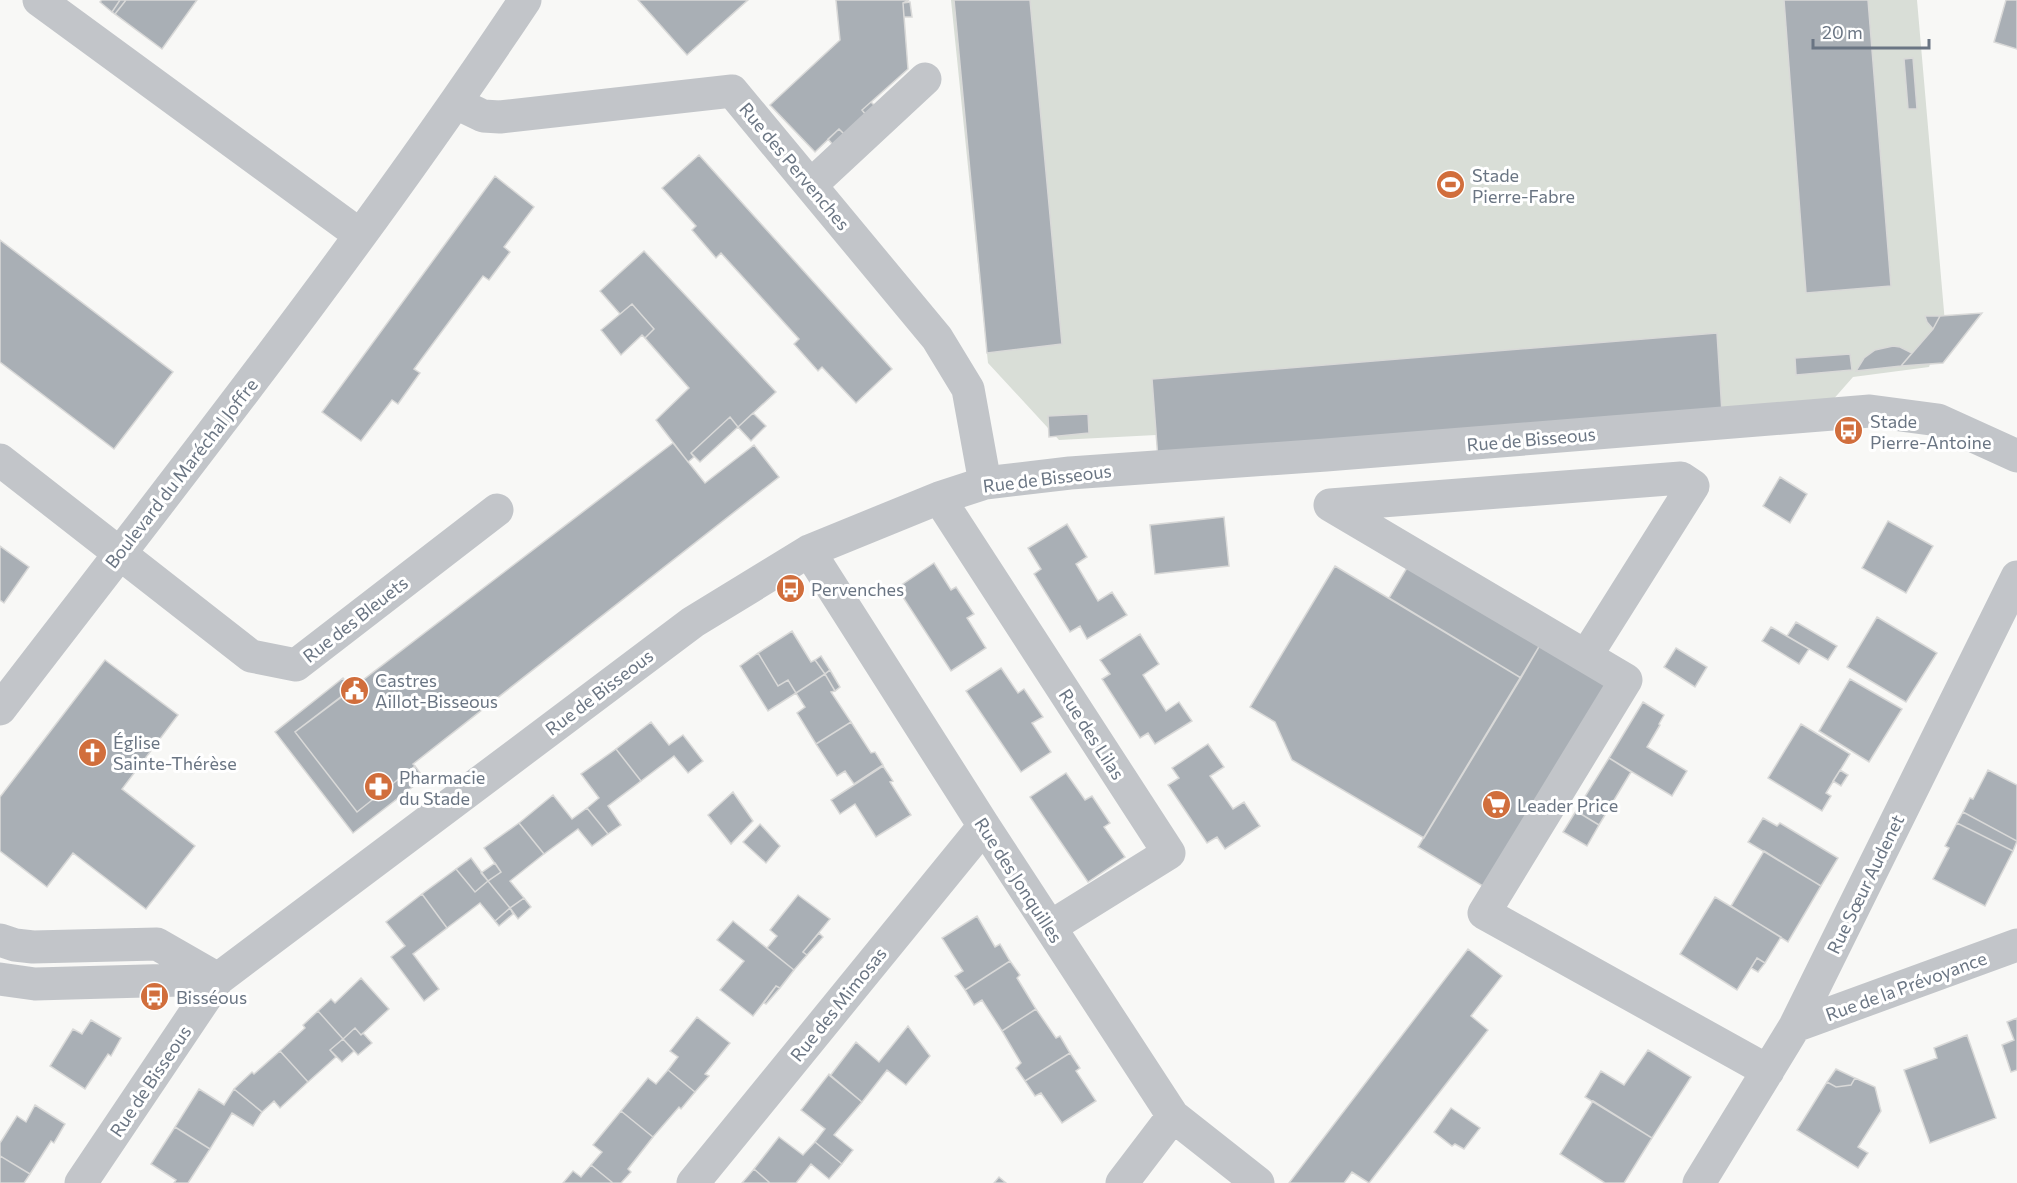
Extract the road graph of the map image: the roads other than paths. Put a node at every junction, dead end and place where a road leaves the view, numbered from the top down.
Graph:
1 (39, 0) edge
2 (525, 0) edge
3 (925, 80) dead end
4 (456, 103) junction
5 (811, 185) junction
6 (360, 235) junction
7 (1326, 455) junction
8 (2017, 456) edge
9 (0, 460) edge
10 (985, 483) junction
11 (939, 498) junction
12 (1330, 505) junction
13 (497, 510) dead end
14 (809, 551) junction
15 (120, 554) junction
16 (2017, 577) edge
17 (1586, 656) junction
18 (0, 709) edge
19 (984, 826) junction
20 (1050, 927) junction
21 (0, 940) edge
22 (2017, 945) edge
23 (0, 979) edge
24 (218, 979) junction
25 (1795, 1026) junction
26 (1768, 1071) junction
27 (1173, 1116) junction
28 (81, 1183) edge
29 (693, 1183) edge
30 (1122, 1183) edge
31 (1257, 1183) edge
32 (1699, 1183) edge

1 - 6 street
2 - 4 street, Boulevard du Maréchal Joffre
3 - 5 street
4 - 5 street, Rue des Pervenches
4 - 6 street, Boulevard du Maréchal Joffre
5 - 10 street, Rue des Pervenches
6 - 15 street, Boulevard du Maréchal Joffre
7 - 8 street, Rue de Bisseous
7 - 10 street, Rue de Bisseous
7 - 12 street
9 - 15 street, Rue des Bleuets
10 - 11 street, Rue de Bisseous
11 - 14 street, Rue de Bisseous
11 - 20 street, Rue des Lilas
12 - 17 street
12 - 17 street
13 - 15 street, Rue des Bleuets
14 - 19 street, Rue des Jonquilles
14 - 24 street, Rue de Bisseous
15 - 18 street, Boulevard du Maréchal Joffre
16 - 25 street, Rue Sœur Audenet
17 - 26 street
19 - 20 street, Rue des Jonquilles
19 - 29 street, Rue des Mimosas
20 - 27 street, Rue des Jonquilles
21 - 24 street
22 - 25 street, Rue de la Prévoyance
23 - 24 street
24 - 28 street, Rue de Bisseous
25 - 26 street, Rue Sœur Audenet
26 - 32 street, Rue Sœur Audenet
27 - 30 street
27 - 31 street, Rue des Jonquilles

